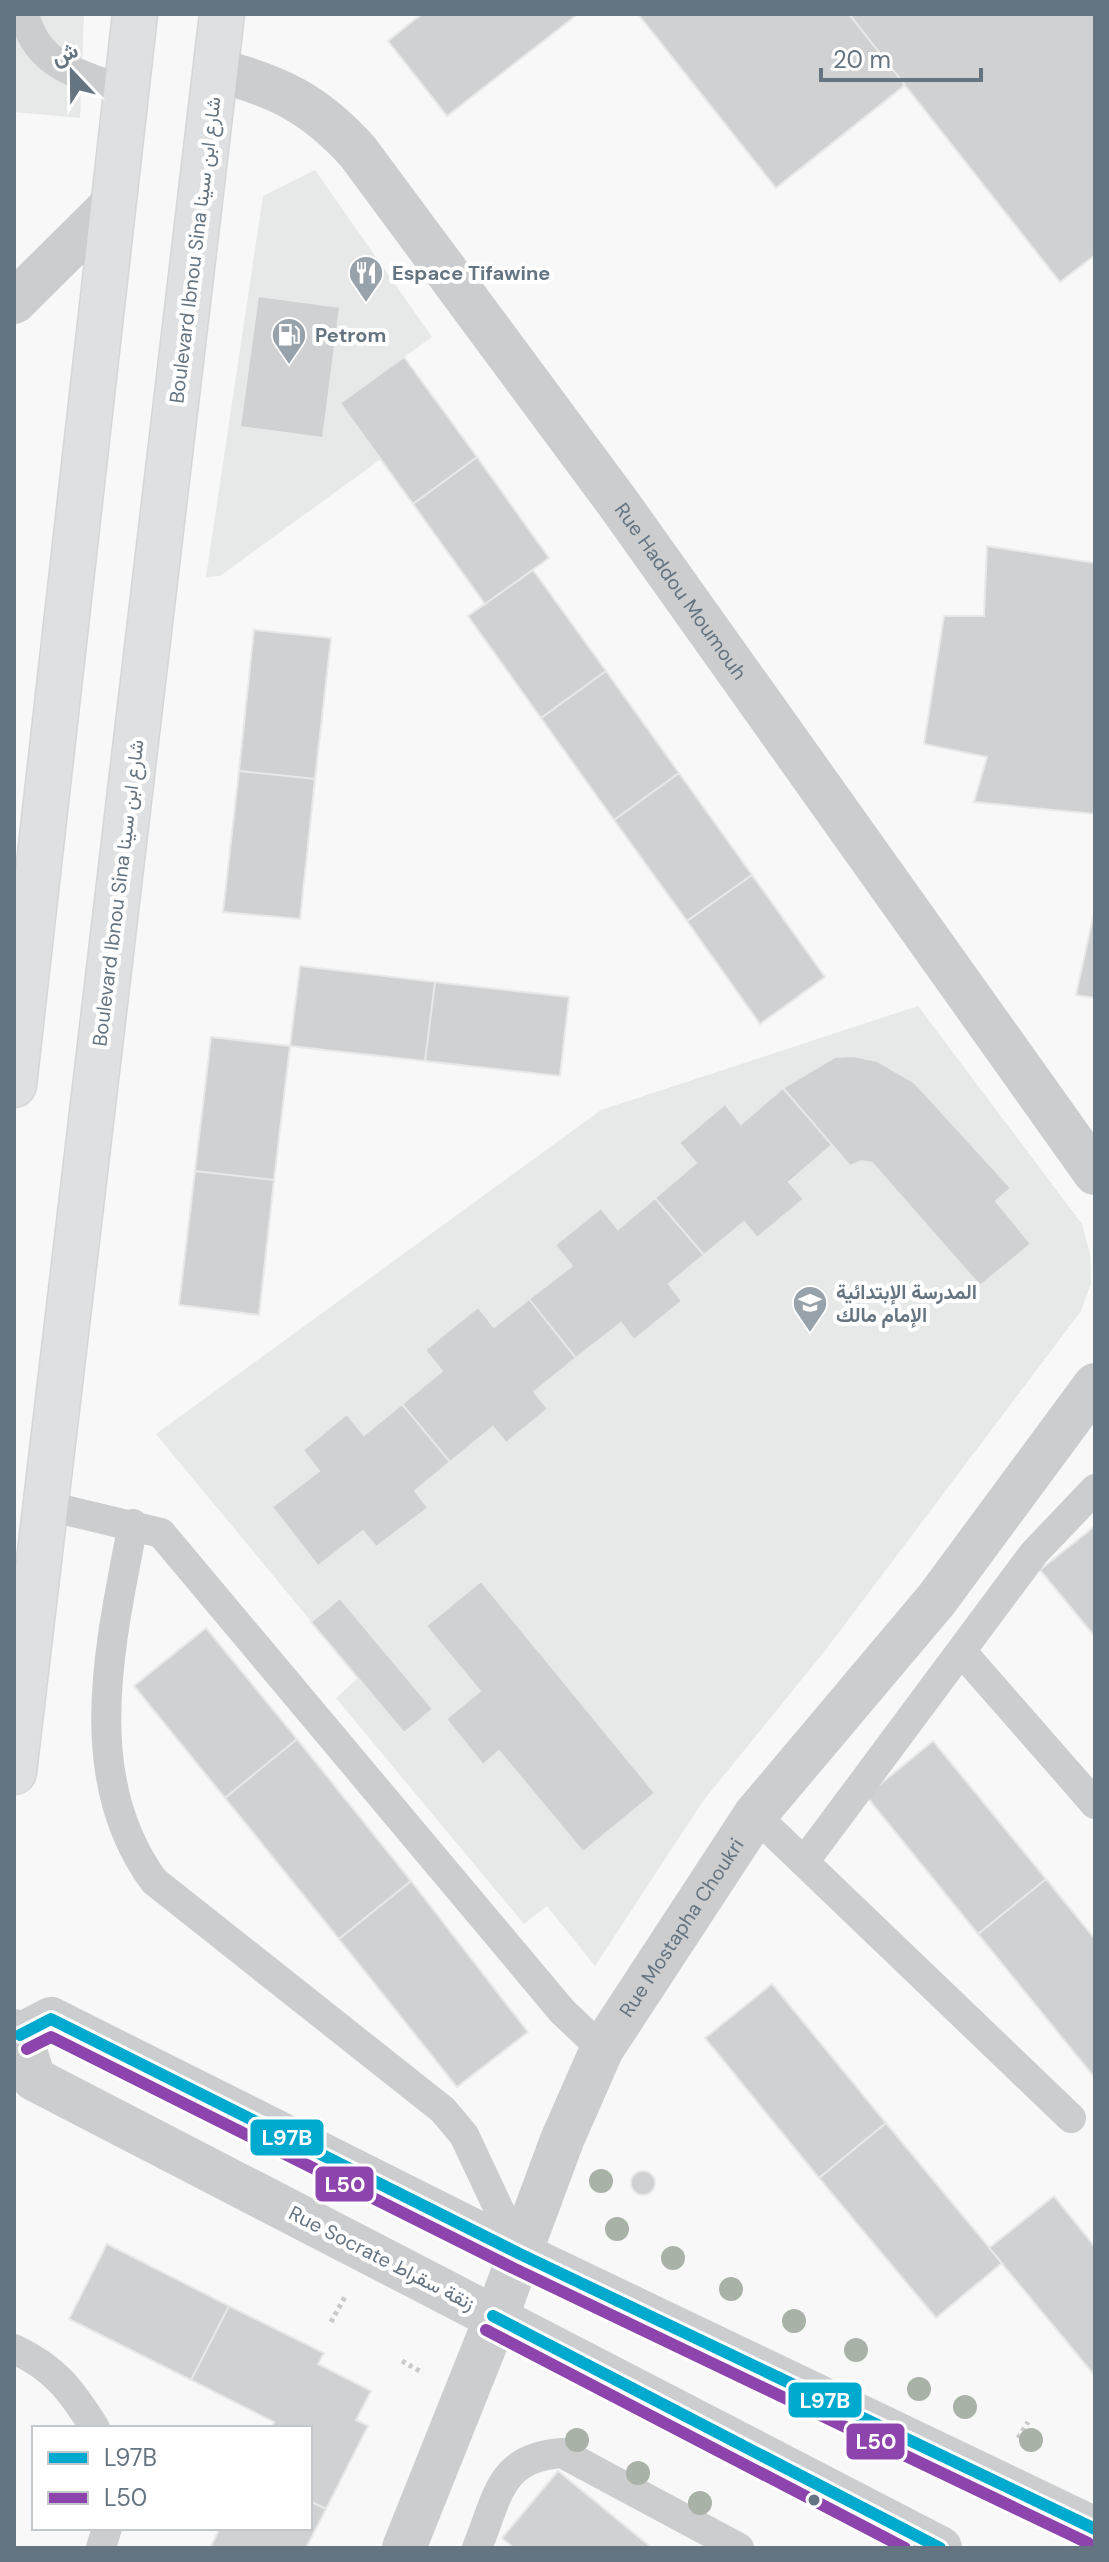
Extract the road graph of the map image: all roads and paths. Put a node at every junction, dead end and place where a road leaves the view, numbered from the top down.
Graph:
1 (24, 14) edge
2 (135, 14) edge
3 (222, 14) edge
4 (216, 70) junction
5 (126, 92) junction
6 (114, 203) junction
7 (14, 302) edge
8 (14, 1085) edge
9 (1095, 1173) edge
10 (1092, 1396) edge
11 (1095, 1489) edge
12 (44, 1505) junction
13 (133, 1524) junction
14 (961, 1651) junction
15 (14, 1772) edge
16 (1095, 1804) edge
17 (755, 1815) junction
18 (804, 1862) junction
19 (17, 2033) edge
20 (602, 2049) junction
21 (1071, 2118) dead end
22 (520, 2254) junction
23 (347, 2292) dead end
24 (496, 2318) junction
25 (331, 2322) dead end
26 (14, 2349) edge
27 (402, 2361) dead end
28 (431, 2377) dead end
29 (1028, 2422) dead end
30 (94, 2426) edge
31 (1017, 2440) dead end
32 (1095, 2529) edge
33 (1095, 2535) edge
34 (404, 2548) edge
35 (477, 2548) edge
36 (739, 2548) edge
37 (940, 2548) edge
38 (1081, 2548) edge

1 - 5 lane
2 - 5 main road
3 - 4 main road, Boulevard Ibnou Sina شارع ابن سينا
4 - 9 street, Rue Haddou Moumouh
4 - 12 main road, Boulevard Ibnou Sina شارع ابن سينا
5 - 6 main road
6 - 7 street
6 - 8 main road
10 - 17 street, Rue Mostapha Choukri
11 - 14 lane
12 - 13 lane
12 - 15 main road, Boulevard Ibnou Sina شارع ابن سينا
13 - 20 lane
13 - 22 lane
14 - 16 lane
14 - 18 lane
17 - 18 lane
17 - 20 street, Rue Mostapha Choukri
18 - 21 lane
19 - 22 street, Rue Socrate زنقة سقراط
19 - 24 street, Rue Socrate زنقة سقراط
20 - 22 street, Rue Mostapha Choukri
22 - 24 street, Rue Mostapha Choukri
22 - 32 street, Rue Socrate زنقة سقراط
23 - 25 path
24 - 34 street, Rue Mostapha Choukri
24 - 37 street, Rue Socrate زنقة سقراط
26 - 30 lane
27 - 28 path
29 - 31 path
33 - 38 street
35 - 36 lane

